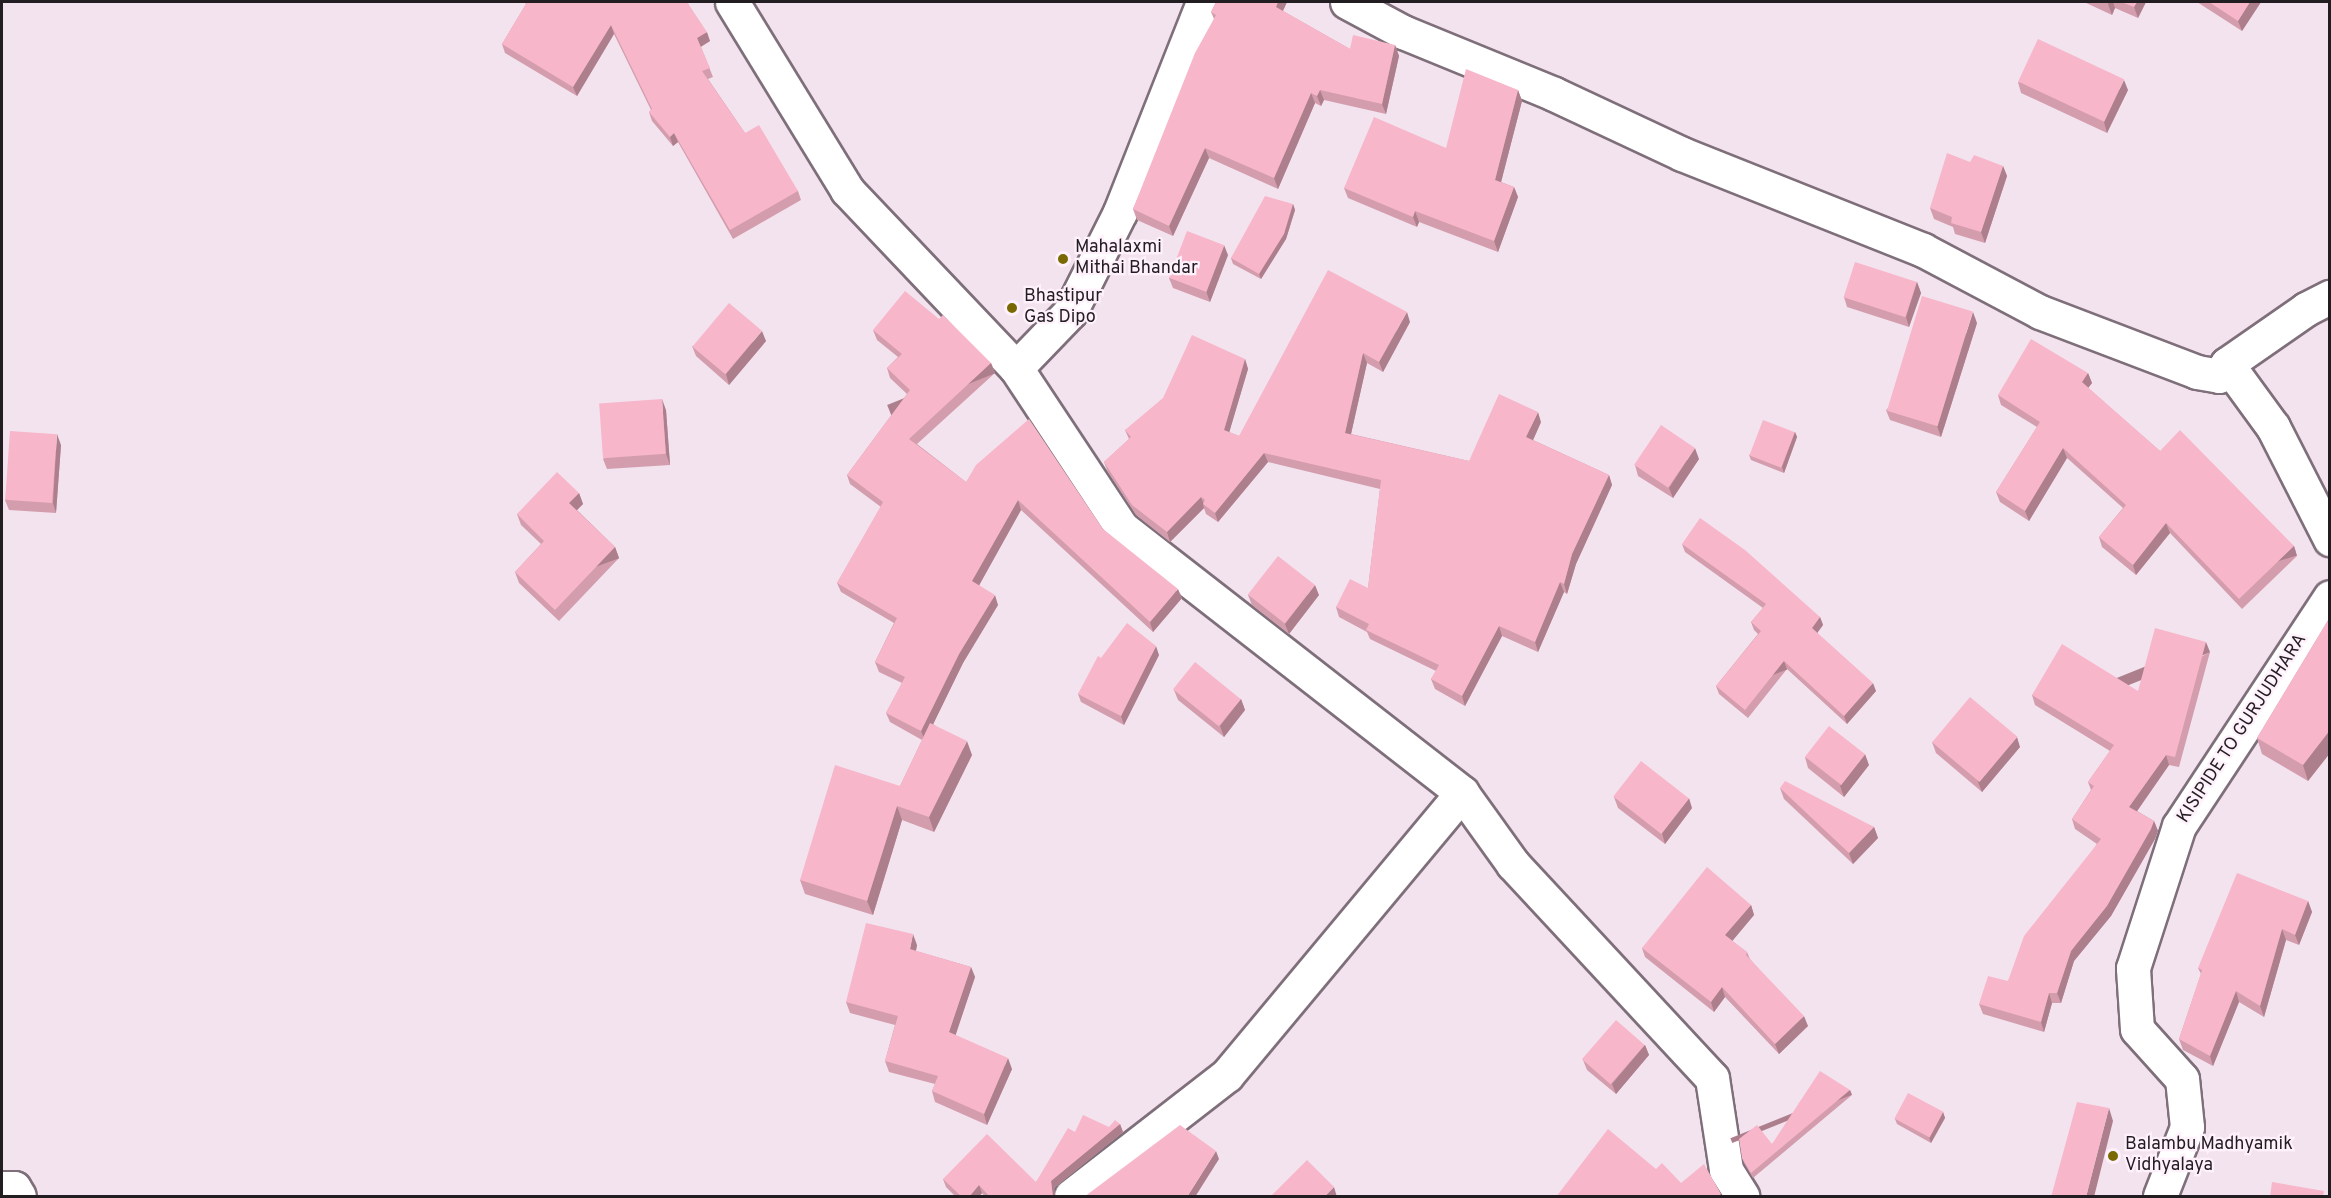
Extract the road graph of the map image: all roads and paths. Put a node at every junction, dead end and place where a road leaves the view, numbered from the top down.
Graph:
1 (732, 2) edge
2 (1203, 2) edge
3 (1347, 2) edge
4 (2330, 297) edge
5 (2227, 364) junction
6 (1016, 368) junction
7 (2330, 539) edge
8 (2330, 597) edge
9 (1462, 793) junction
10 (2, 1188) edge
11 (19, 1197) edge
12 (1071, 1197) edge
13 (1742, 1197) edge
14 (2160, 1197) edge

1 - 6 street
2 - 6 street
3 - 5 street
4 - 5 street
5 - 7 street
6 - 9 street
8 - 14 street, KISIPIDE TO GURJUDHARA
9 - 12 street
9 - 13 street
10 - 11 street

